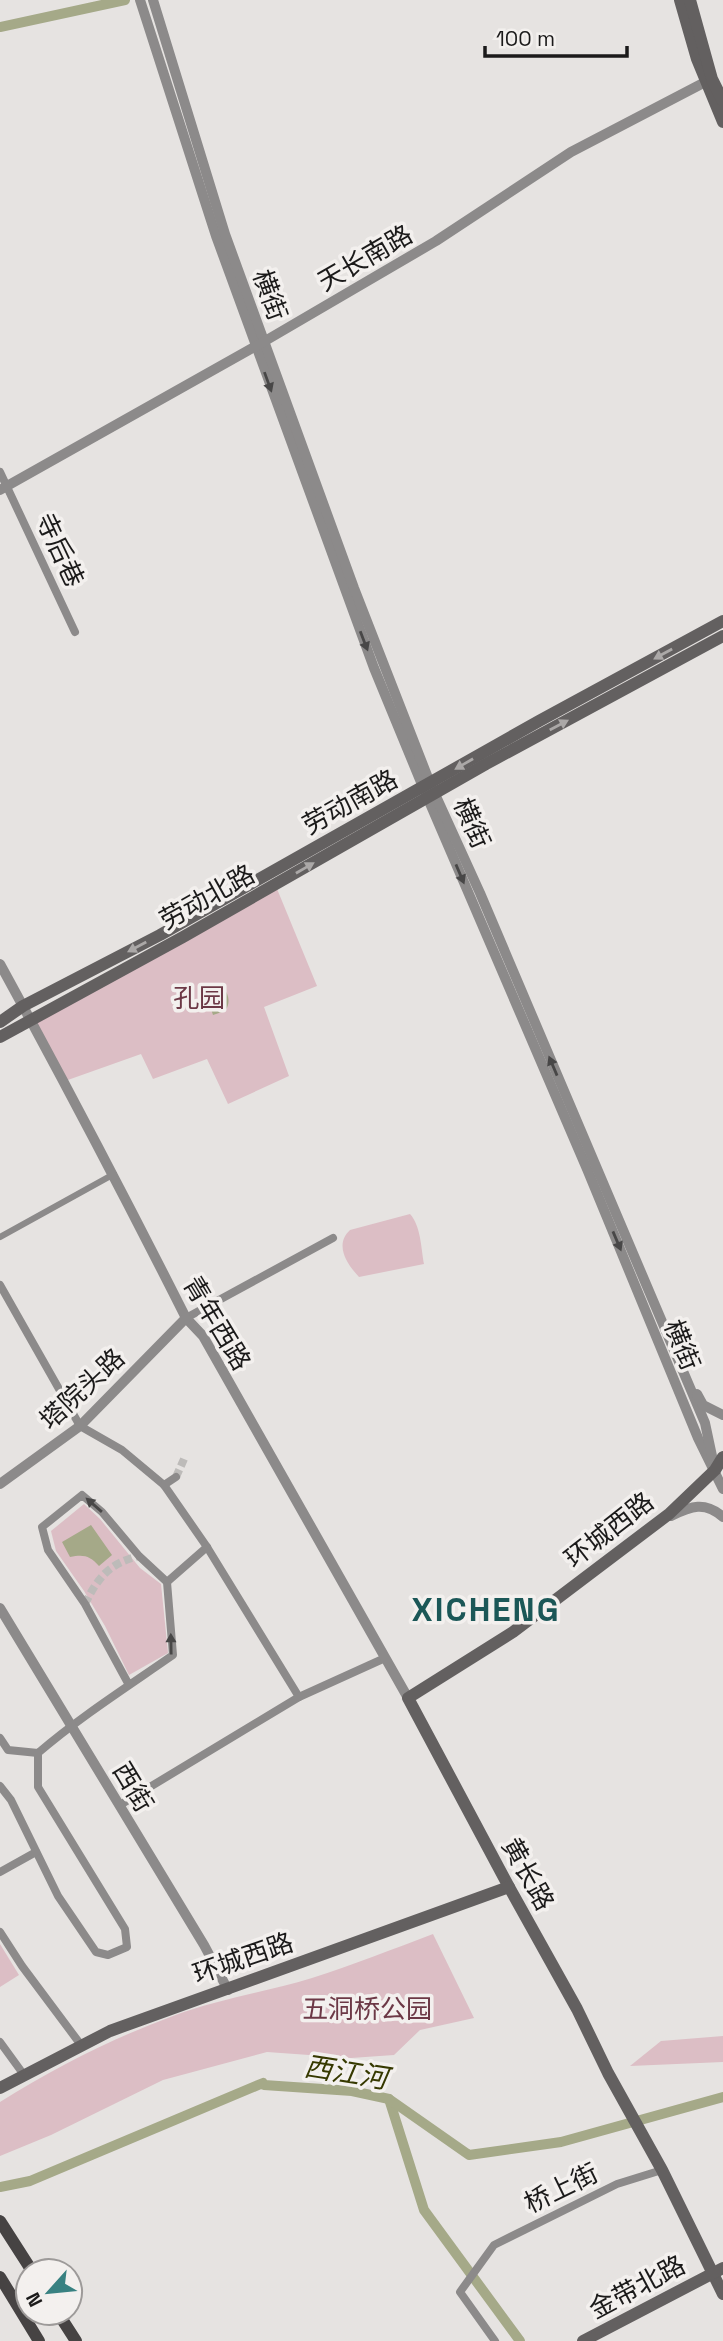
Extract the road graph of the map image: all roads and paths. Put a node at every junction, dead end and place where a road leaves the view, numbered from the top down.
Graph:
1 (140, 0) edge
2 (680, 0) edge
3 (690, 0) edge
4 (154, 5) edge
5 (708, 80) junction
6 (723, 101) edge
7 (723, 122) edge
8 (260, 343) junction
9 (0, 471) edge
10 (3, 488) edge
11 (723, 621) edge
12 (75, 632) dead end
13 (723, 636) edge
14 (429, 790) junction
15 (0, 964) edge
16 (23, 1006) junction
17 (30, 1019) junction
18 (0, 1021) edge
19 (0, 1037) edge
20 (569, 1114) junction
21 (114, 1174) junction
22 (0, 1237) edge
23 (333, 1238) dead end
24 (0, 1285) edge
25 (186, 1318) junction
26 (683, 1374) junction
27 (723, 1415) edge
28 (80, 1426) junction
29 (723, 1457) edge
30 (715, 1470) junction
31 (176, 1477) tunnel mouth
32 (0, 1484) edge
33 (164, 1485) junction
34 (723, 1489) edge
35 (723, 1517) edge
36 (658, 1522) junction
37 (207, 1547) junction
38 (167, 1581) junction
39 (0, 1608) edge
40 (385, 1658) junction
41 (130, 1685) junction
42 (299, 1697) junction
43 (408, 1698) junction
44 (71, 1725) junction
45 (0, 1738) edge
46 (38, 1753) junction
47 (0, 1786) edge
48 (120, 1805) junction
49 (36, 1852) junction
50 (0, 1872) edge
51 (509, 1887) junction
52 (0, 1932) edge
53 (228, 1990) junction
54 (0, 2042) edge
55 (81, 2045) junction
56 (24, 2075) junction
57 (0, 2088) edge
58 (662, 2170) junction
59 (0, 2221) edge
60 (23, 2257) edge
61 (717, 2270) edge
62 (2, 2284) edge
63 (723, 2294) edge
64 (39, 2341) edge
65 (495, 2341) edge
66 (583, 2341) edge

1 - 8 street, 横街
2 - 5 main road
3 - 5 main road
4 - 8 street, 横街
5 - 6 main road
5 - 7 main road
5 - 8 street, 天长南路
8 - 10 street, 天长南路
8 - 14 street, 横街
9 - 10 street, 寺后巷
10 - 12 street, 寺后巷
11 -> 14 main road, 劳动南路
14 -> 13 main road, 劳动南路
14 -> 16 main road, 劳动南路
17 -> 14 main road, 劳动北路
14 - 20 street, 横街
15 - 16 street, 青年西路
16 - 17 street, 青年西路
16 - 18 main road, 劳动南路
17 - 19 main road, 劳动北路
17 - 21 street, 青年西路
20 - 26 street, 横街
20 -> 30 street, 横街
21 - 22 street
21 - 25 street, 青年西路
23 - 25 street
24 - 28 street
25 - 28 street, 塔院头路
25 - 40 street, 青年西路
26 - 27 street
26 - 30 street, 横街
28 - 32 street, 塔院头路
28 - 33 street
29 - 30 main road, 环城西路
30 - 34 street
30 - 36 main road, 环城西路
31 - 33 street
33 - 37 street
35 - 36 street
36 - 43 main road, 环城西路
37 - 38 street
37 - 42 street
41 -> 38 street
38 -> 41 street
39 - 44 street, 西街
40 - 42 street
40 - 43 street, 青年西路
41 - 44 street
42 - 48 street
43 - 51 main road, 黄长路
44 - 46 street
44 - 48 street, 西街
45 - 46 street
46 - 49 street
47 - 49 street
48 - 53 street, 西街
49 - 50 street
51 - 53 main road, 环城西路
51 - 58 main road, 黄长路
52 - 55 street
53 - 55 main road, 环城西路
54 - 56 street
55 - 56 main road, 环城西路
56 - 57 main road, 环城西路
58 - 61 main road
58 - 65 street, 桥上街
59 - 60 main road
61 - 63 main road
61 - 66 main road, 金带北路
62 - 64 main road

